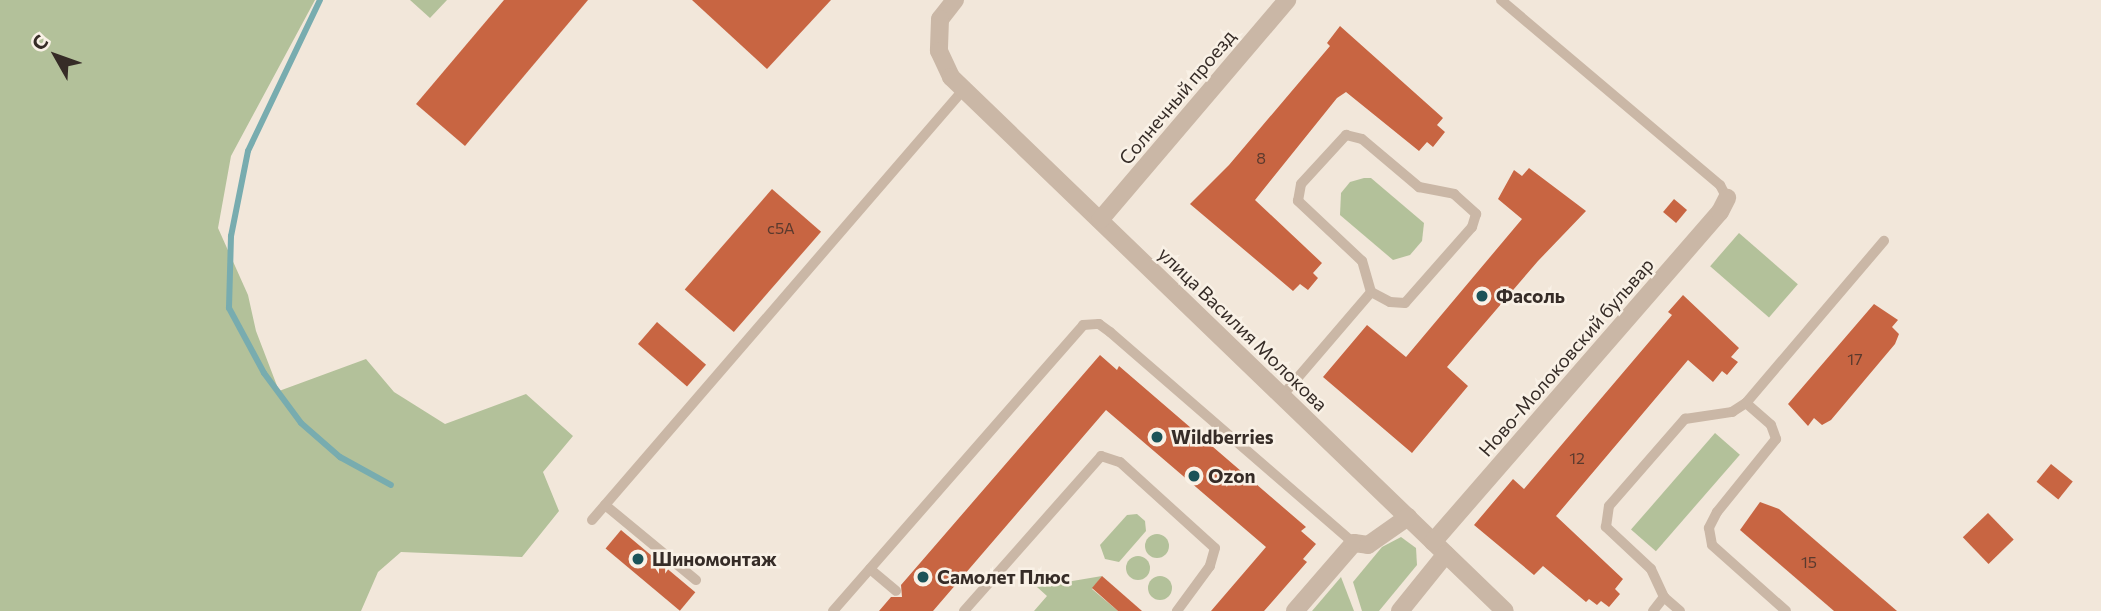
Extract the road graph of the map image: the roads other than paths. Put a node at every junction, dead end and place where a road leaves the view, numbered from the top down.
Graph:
1 (955, 0) edge
2 (1287, 0) edge
3 (1501, 0) edge
4 (957, 83) junction
5 (1727, 198) joint
6 (1100, 220) junction
7 (1884, 241) dead end
8 (1371, 292) junction
9 (1282, 396) junction
10 (1746, 403) junction
11 (606, 505) junction
12 (1408, 517) junction
13 (592, 520) dead end
14 (1354, 543) junction
15 (1440, 548) junction
16 (870, 569) junction
17 (696, 580) dead end
18 (896, 591) dead end
19 (1664, 597) junction
20 (833, 611) edge
21 (964, 611) edge
22 (1177, 611) edge
23 (1295, 611) edge
24 (1399, 611) edge
25 (1505, 611) edge
26 (1653, 611) edge
27 (1680, 611) edge
28 (1786, 611) edge

1 - 4 street
2 - 6 street, Солнечный проезд
3 - 5 lane
4 - 6 street, улица Василия Молокова
4 - 11 lane
5 - 15 street, Ново-Молоковский бульвар
6 - 9 street, улица Василия Молокова
7 - 10 lane
8 - 8 lane
8 - 9 lane
9 - 12 street, улица Василия Молокова
10 - 19 lane
10 - 28 lane
11 - 13 lane
11 - 17 lane
12 - 14 street
12 - 15 street, улица Василия Молокова
14 - 16 lane
14 - 23 street
15 - 24 street, Ново-Молоковский бульвар
15 - 25 street, улица Василия Молокова
16 - 18 lane
16 - 20 lane
19 - 26 lane
19 - 27 lane
21 - 22 lane

